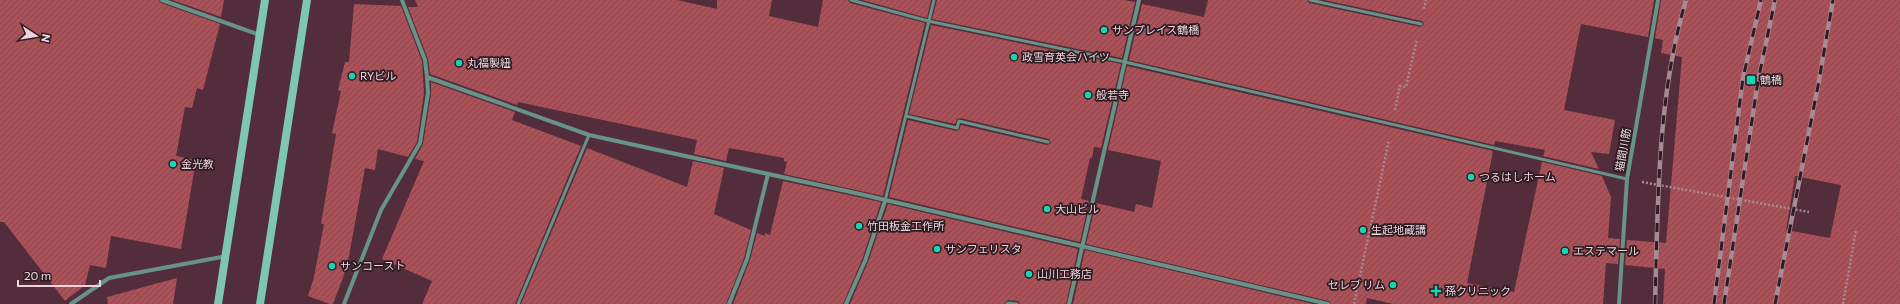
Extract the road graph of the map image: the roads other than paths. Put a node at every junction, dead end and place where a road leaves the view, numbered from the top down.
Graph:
1 (162, 0) edge
2 (266, 0) edge
3 (307, 0) edge
4 (402, 0) edge
5 (851, 0) edge
6 (934, 0) edge
7 (1139, 0) edge
8 (1310, 0) edge
9 (1658, 0) edge
10 (928, 21) junction
11 (1421, 24) road end
12 (260, 35) junction
13 (1125, 62) junction
14 (427, 77) junction
15 (906, 116) junction
16 (589, 135) junction
17 (1048, 142) dead end
18 (768, 174) junction
19 (1627, 179) junction
20 (886, 201) junction
21 (1083, 246) junction
22 (227, 256) junction
23 (71, 304) edge
24 (218, 304) edge
25 (260, 304) edge
26 (344, 304) edge
27 (518, 304) edge
28 (730, 304) edge
29 (846, 304) edge
30 (1007, 304) edge
31 (1016, 304) edge
32 (1069, 304) edge
33 (1328, 304) edge
34 (1619, 304) edge

1 - 12 street
2 - 12 street
3 - 25 street
4 - 14 street
5 - 10 lane
6 - 10 lane
7 - 13 street
8 - 11 lane
9 - 19 street, 猫間川筋
10 - 13 lane
10 - 15 lane
12 - 22 street
13 - 19 lane
13 - 21 street
14 - 16 street
14 - 26 street
15 - 17 lane
15 - 20 lane
16 - 18 street
16 - 27 lane
18 - 20 street
18 - 28 street
19 - 34 street, 猫間川筋
20 - 21 street
20 - 29 street
21 - 32 street
21 - 33 street
22 - 23 street
22 - 24 street
30 - 31 lane

